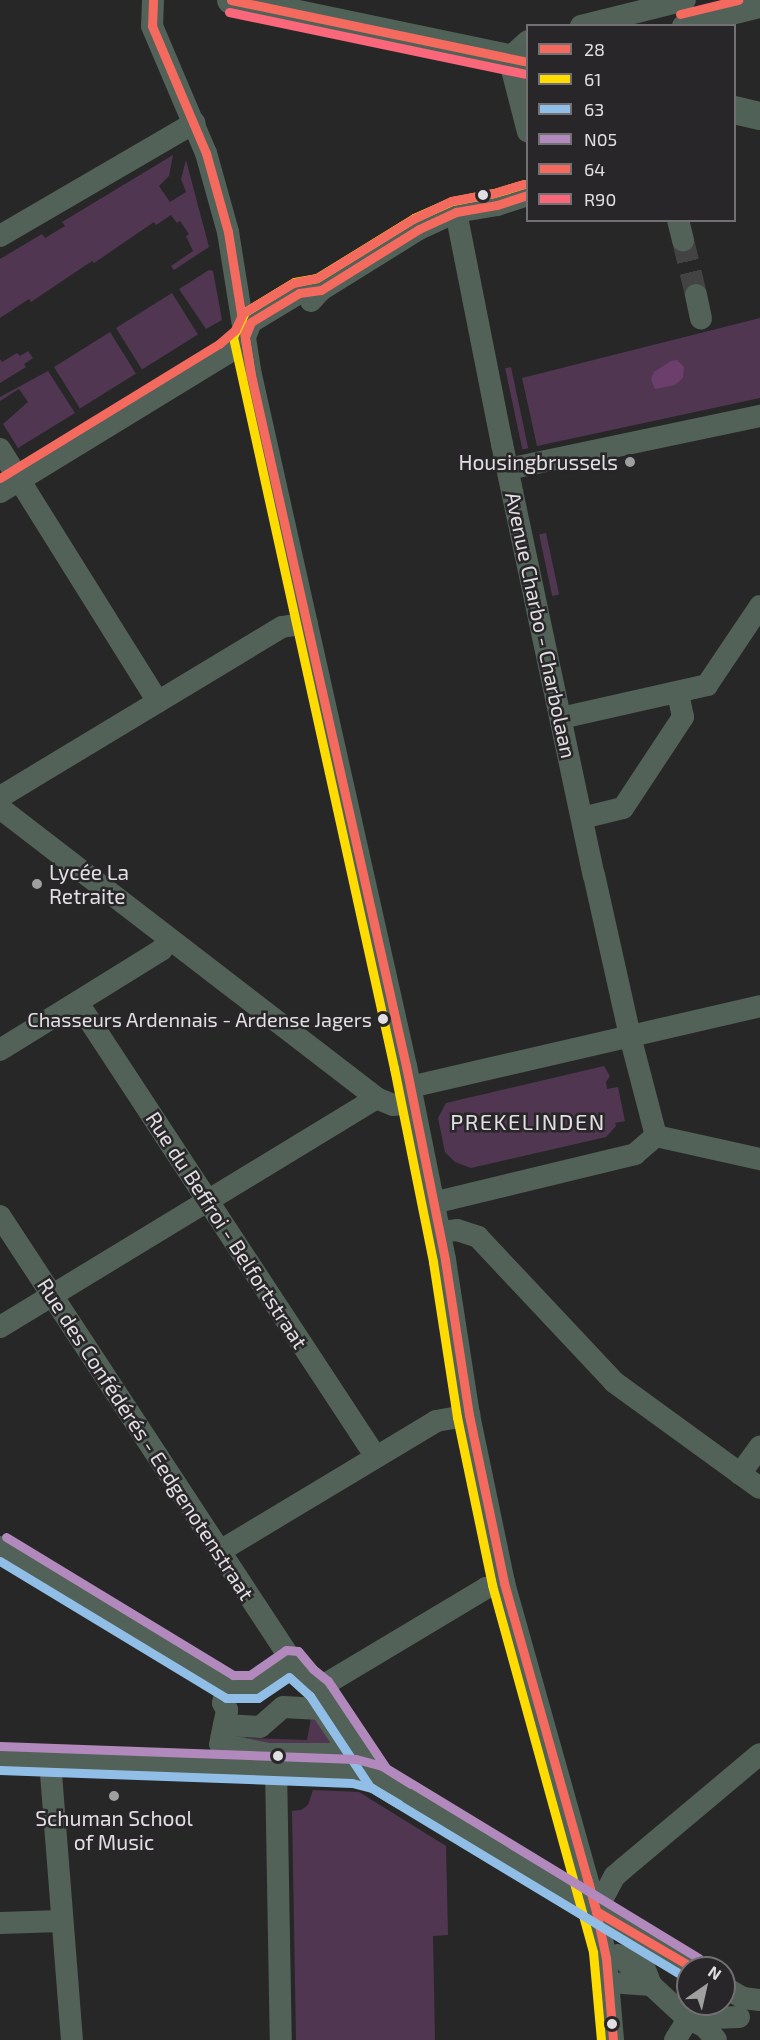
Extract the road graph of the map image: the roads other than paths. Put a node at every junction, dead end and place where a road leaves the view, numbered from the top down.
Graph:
1 (153, 0) edge
2 (231, 0) edge
3 (685, 0) edge
4 (760, 7) edge
5 (637, 13) edge
6 (590, 24) edge
7 (691, 24) edge
8 (521, 54) edge
9 (526, 110) edge
10 (736, 110) edge
11 (760, 116) edge
12 (194, 123) junction
13 (526, 196) edge
14 (456, 212) junction
15 (0, 236) edge
16 (696, 295) tunnel mouth
17 (701, 318) dead end
18 (244, 337) junction
19 (760, 416) edge
20 (0, 449) edge
21 (508, 469) junction
22 (20, 480) junction
23 (0, 492) edge
24 (760, 606) edge
25 (307, 622) junction
26 (678, 693) junction
27 (158, 702) junction
28 (561, 718) junction
29 (0, 797) edge
30 (0, 808) edge
31 (582, 818) junction
32 (169, 940) junction
33 (78, 1003) junction
34 (760, 1006) edge
35 (630, 1036) junction
36 (0, 1050) edge
37 (412, 1095) junction
38 (376, 1098) junction
39 (656, 1136) junction
40 (760, 1159) edge
41 (208, 1203) junction
42 (433, 1203) junction
43 (0, 1216) edge
44 (439, 1232) junction
45 (52, 1296) junction
46 (0, 1327) edge
47 (469, 1415) junction
48 (760, 1446) edge
49 (376, 1457) junction
50 (740, 1474) junction
51 (760, 1488) edge
52 (0, 1547) edge
53 (220, 1551) junction
54 (504, 1583) junction
55 (292, 1661) junction
56 (320, 1688) junction
57 (227, 1693) junction
58 (220, 1746) junction
59 (760, 1754) edge
60 (0, 1758) edge
61 (50, 1761) junction
62 (276, 1767) junction
63 (377, 1777) junction
64 (596, 1911) junction
65 (61, 1921) junction
66 (0, 1923) edge
67 (676, 1958) edge
68 (623, 1983) dead end
69 (736, 1994) edge
70 (760, 2000) edge
71 (669, 2013) edge
72 (728, 2026) edge
73 (72, 2040) edge
74 (280, 2040) edge
75 (613, 2040) edge

1 - 12 street
2 - 8 main road
3 - 5 street
4 - 7 street
5 - 6 street
8 - 9 street
10 - 11 main road
12 - 15 street
12 - 18 street
13 - 14 street
14 - 18 street
14 - 21 street, Avenue Charbo - Charbolaan
16 - 17 street
18 - 22 street
18 - 25 street
19 - 21 street
20 - 22 street
21 - 28 street, Avenue Charbo - Charbolaan
22 - 23 street
22 - 27 street
24 - 26 street
25 - 27 street
25 - 37 street
26 - 28 street
26 - 31 street
27 - 29 street
28 - 31 street, Avenue Charbo - Charbolaan
30 - 32 street
31 - 35 street, Avenue Charbo - Charbolaan
32 - 33 street
32 - 38 street
33 - 36 street
33 - 41 street, Rue du Beffroi - Belfortstraat
34 - 35 street
35 - 37 street
35 - 39 street, Avenue Charbo - Charbolaan
37 - 38 street
37 - 42 street
38 - 41 street
39 - 40 street
39 - 42 street
41 - 45 street
41 - 49 street, Rue du Beffroi - Belfortstraat
42 - 44 street
43 - 45 street, Rue des Confédérés - Eedgenotenstraat
44 - 47 street
44 - 50 street
45 - 46 street
45 - 53 street, Rue des Confédérés - Eedgenotenstraat
47 - 49 street
47 - 54 street
48 - 50 street
49 - 53 street
50 - 51 street
52 - 57 street
53 - 55 street, Rue des Confédérés - Eedgenotenstraat
54 - 56 street
54 - 64 street
55 - 56 street, Rue des Confédérés - Eedgenotenstraat
55 - 57 street
56 - 63 street, Rue des Confédérés - Eedgenotenstraat
57 - 58 street
58 - 58 street
58 - 61 street
58 - 62 street
59 - 64 street
60 - 61 street
61 - 65 street
62 - 63 street
62 - 74 street
63 - 64 street
64 - 67 street
64 - 75 street
65 - 66 street
65 - 73 street
68 - 71 street
69 - 70 street
71 - 72 street

